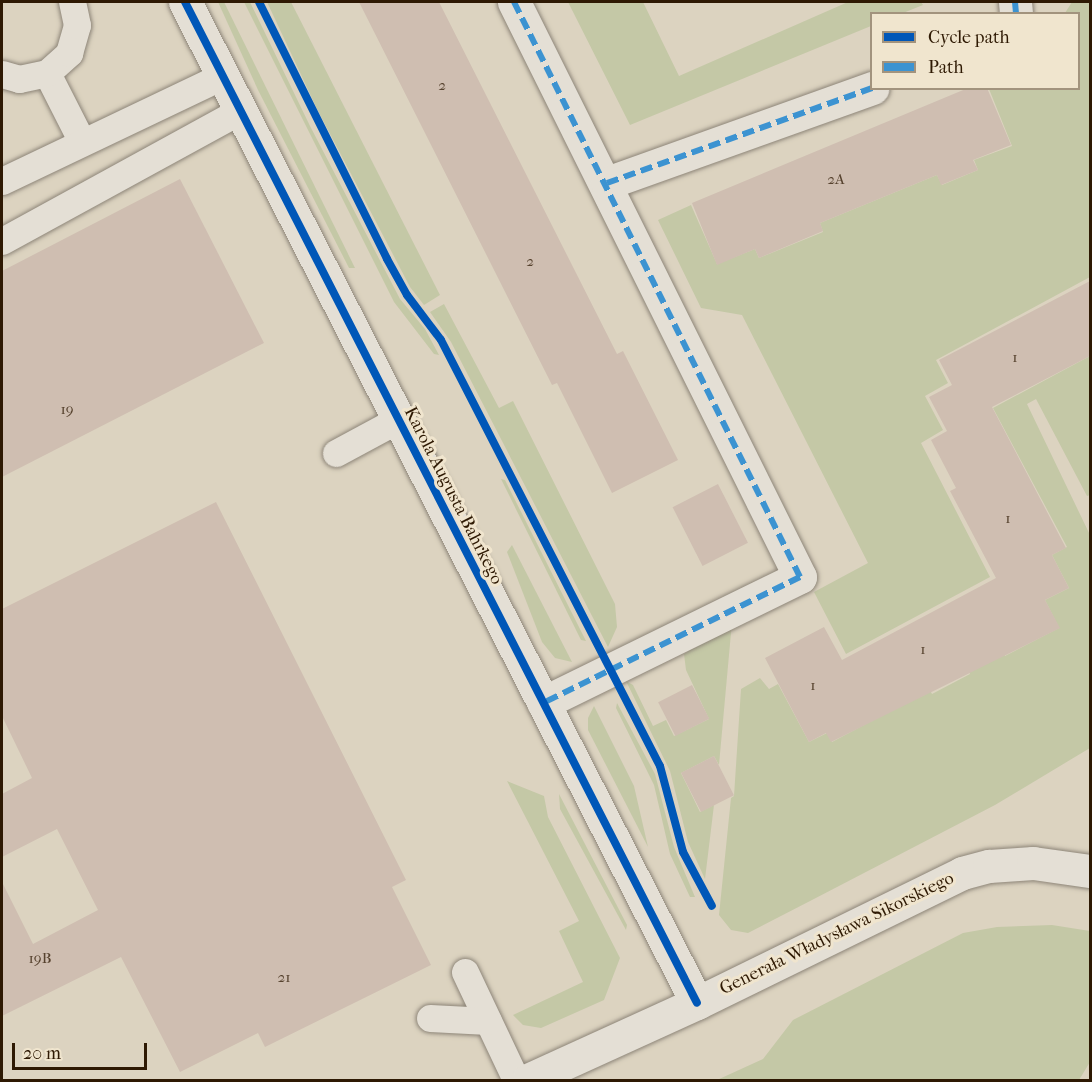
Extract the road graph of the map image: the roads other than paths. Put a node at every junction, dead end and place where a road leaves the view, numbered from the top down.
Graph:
1 (72, 2) edge
2 (184, 2) edge
3 (514, 2) edge
4 (2, 74) edge
5 (47, 74) junction
6 (222, 76) junction
7 (870, 89) edge
8 (239, 111) junction
9 (82, 142) junction
10 (2, 181) edge
11 (607, 183) junction
12 (2, 241) edge
13 (397, 420) junction
14 (336, 453) dead end
15 (543, 703) junction
16 (1089, 866) edge
17 (465, 972) dead end
18 (697, 1003) junction
19 (430, 1018) dead end
20 (488, 1021) junction
21 (516, 1080) edge
22 (528, 1080) edge

1 - 5 lane
2 - 6 street, Karola Augusta Bahrkego
3 - 11 street
4 - 5 lane
5 - 9 lane
6 - 8 street, Karola Augusta Bahrkego
6 - 9 lane
7 - 11 street
8 - 12 lane
8 - 13 street, Karola Augusta Bahrkego
9 - 10 lane
11 - 15 street
13 - 14 lane
13 - 15 street, Karola Augusta Bahrkego
15 - 18 street, Karola Augusta Bahrkego
16 - 18 street, Generała Władysława Sikorskiego
17 - 20 lane
18 - 22 street, Generała Władysława Sikorskiego
19 - 20 lane
20 - 21 lane

